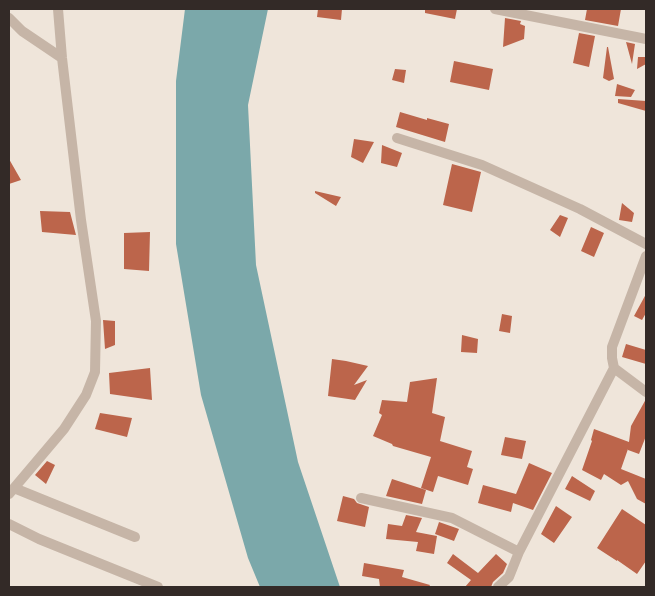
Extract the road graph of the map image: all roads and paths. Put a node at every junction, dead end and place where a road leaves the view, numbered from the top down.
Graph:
1 (58, 9) edge
2 (495, 9) edge
3 (9, 18) edge
4 (646, 39) edge
5 (62, 58) junction
6 (397, 138) dead end
7 (646, 244) edge
8 (646, 256) edge
9 (614, 368) junction
10 (646, 392) edge
11 (12, 491) edge
12 (361, 498) dead end
13 (9, 524) edge
14 (135, 537) dead end
15 (519, 552) junction
16 (158, 587) edge
17 (498, 587) edge

1 - 5 street
2 - 4 street
3 - 5 street
5 - 11 street
6 - 7 street
8 - 9 street
9 - 10 street
9 - 15 street
11 - 14 street
12 - 15 street
13 - 16 street
15 - 17 street

